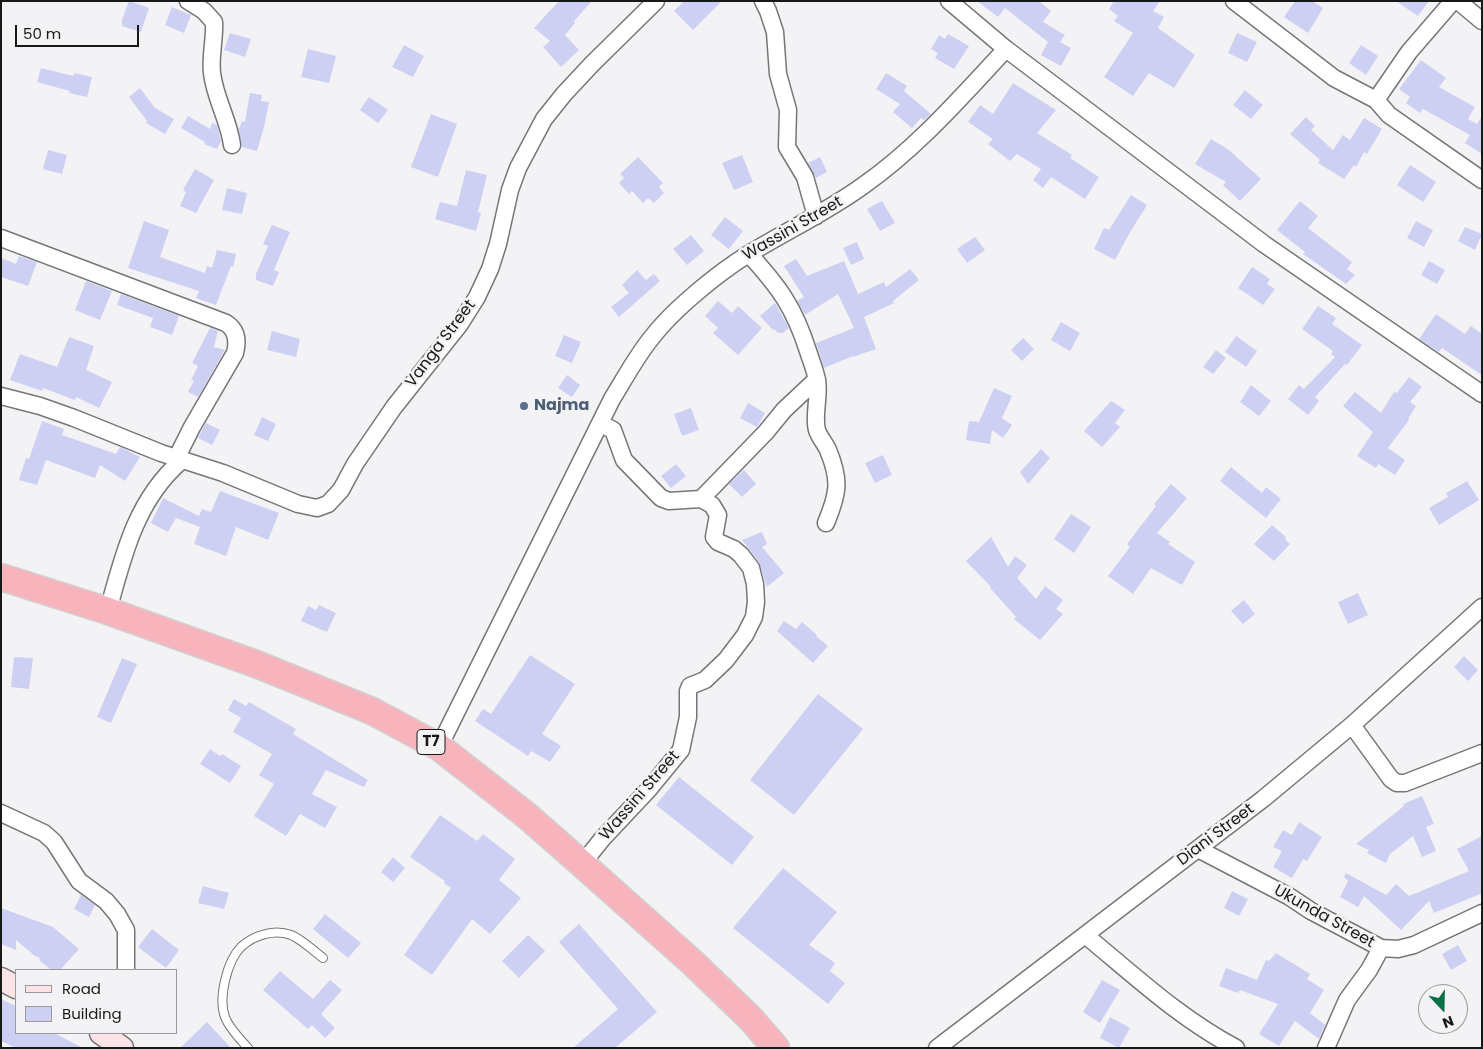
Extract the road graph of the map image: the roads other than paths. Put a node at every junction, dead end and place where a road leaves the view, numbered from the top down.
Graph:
1 (188, 1) edge
2 (656, 1) edge
3 (763, 1) edge
4 (949, 1) edge
5 (1234, 1) edge
6 (1453, 1) edge
7 (1458, 1) edge
8 (1482, 21) edge
9 (1006, 49) junction
10 (1376, 100) junction
11 (232, 145) dead end
12 (1482, 180) edge
13 (816, 216) junction
14 (1, 238) edge
15 (749, 254) junction
16 (816, 379) junction
17 (1482, 394) edge
18 (1, 396) edge
19 (601, 424) junction
20 (178, 460) junction
21 (701, 499) junction
22 (826, 523) dead end
23 (1, 578) edge
24 (1482, 607) edge
25 (108, 611) junction
26 (1352, 726) junction
27 (439, 747) junction
28 (1482, 753) edge
29 (1, 813) edge
30 (1198, 849) junction
31 (582, 864) junction
32 (1482, 913) edge
33 (1085, 935) junction
34 (1381, 948) junction
35 (323, 958) dead end
36 (126, 969) edge
37 (1, 980) edge
38 (15, 987) edge
39 (248, 1048) edge
40 (776, 1048) edge
41 (936, 1048) edge
42 (1236, 1048) edge
43 (1326, 1048) edge

1 - 11 street
2 - 20 street, Vanga Street
3 - 13 street
4 - 9 street
5 - 10 street
6 - 10 street
7 - 8 street
9 - 13 street, Wassini Street
9 - 17 street
10 - 12 street
13 - 15 street, Wassini Street
14 - 20 street
15 - 16 street
15 - 19 street, Wassini Street
16 - 21 street
16 - 22 street
18 - 20 street, Vanga Street
19 - 21 street
19 - 27 street, Wassini Street
20 - 25 street
21 - 31 street, Wassini Street
23 - 25 highway, T7
24 - 26 street, Diani Street
25 - 27 highway, T7
26 - 28 street
26 - 30 street, Diani Street
27 - 31 highway, T7
29 - 36 street
30 - 33 street, Diani Street
30 - 34 street, Ukunda Street
31 - 40 highway, T7
32 - 34 street, Ukunda Street
33 - 41 street, Diani Street
33 - 42 street
34 - 43 street
35 - 39 lane
37 - 38 main road

